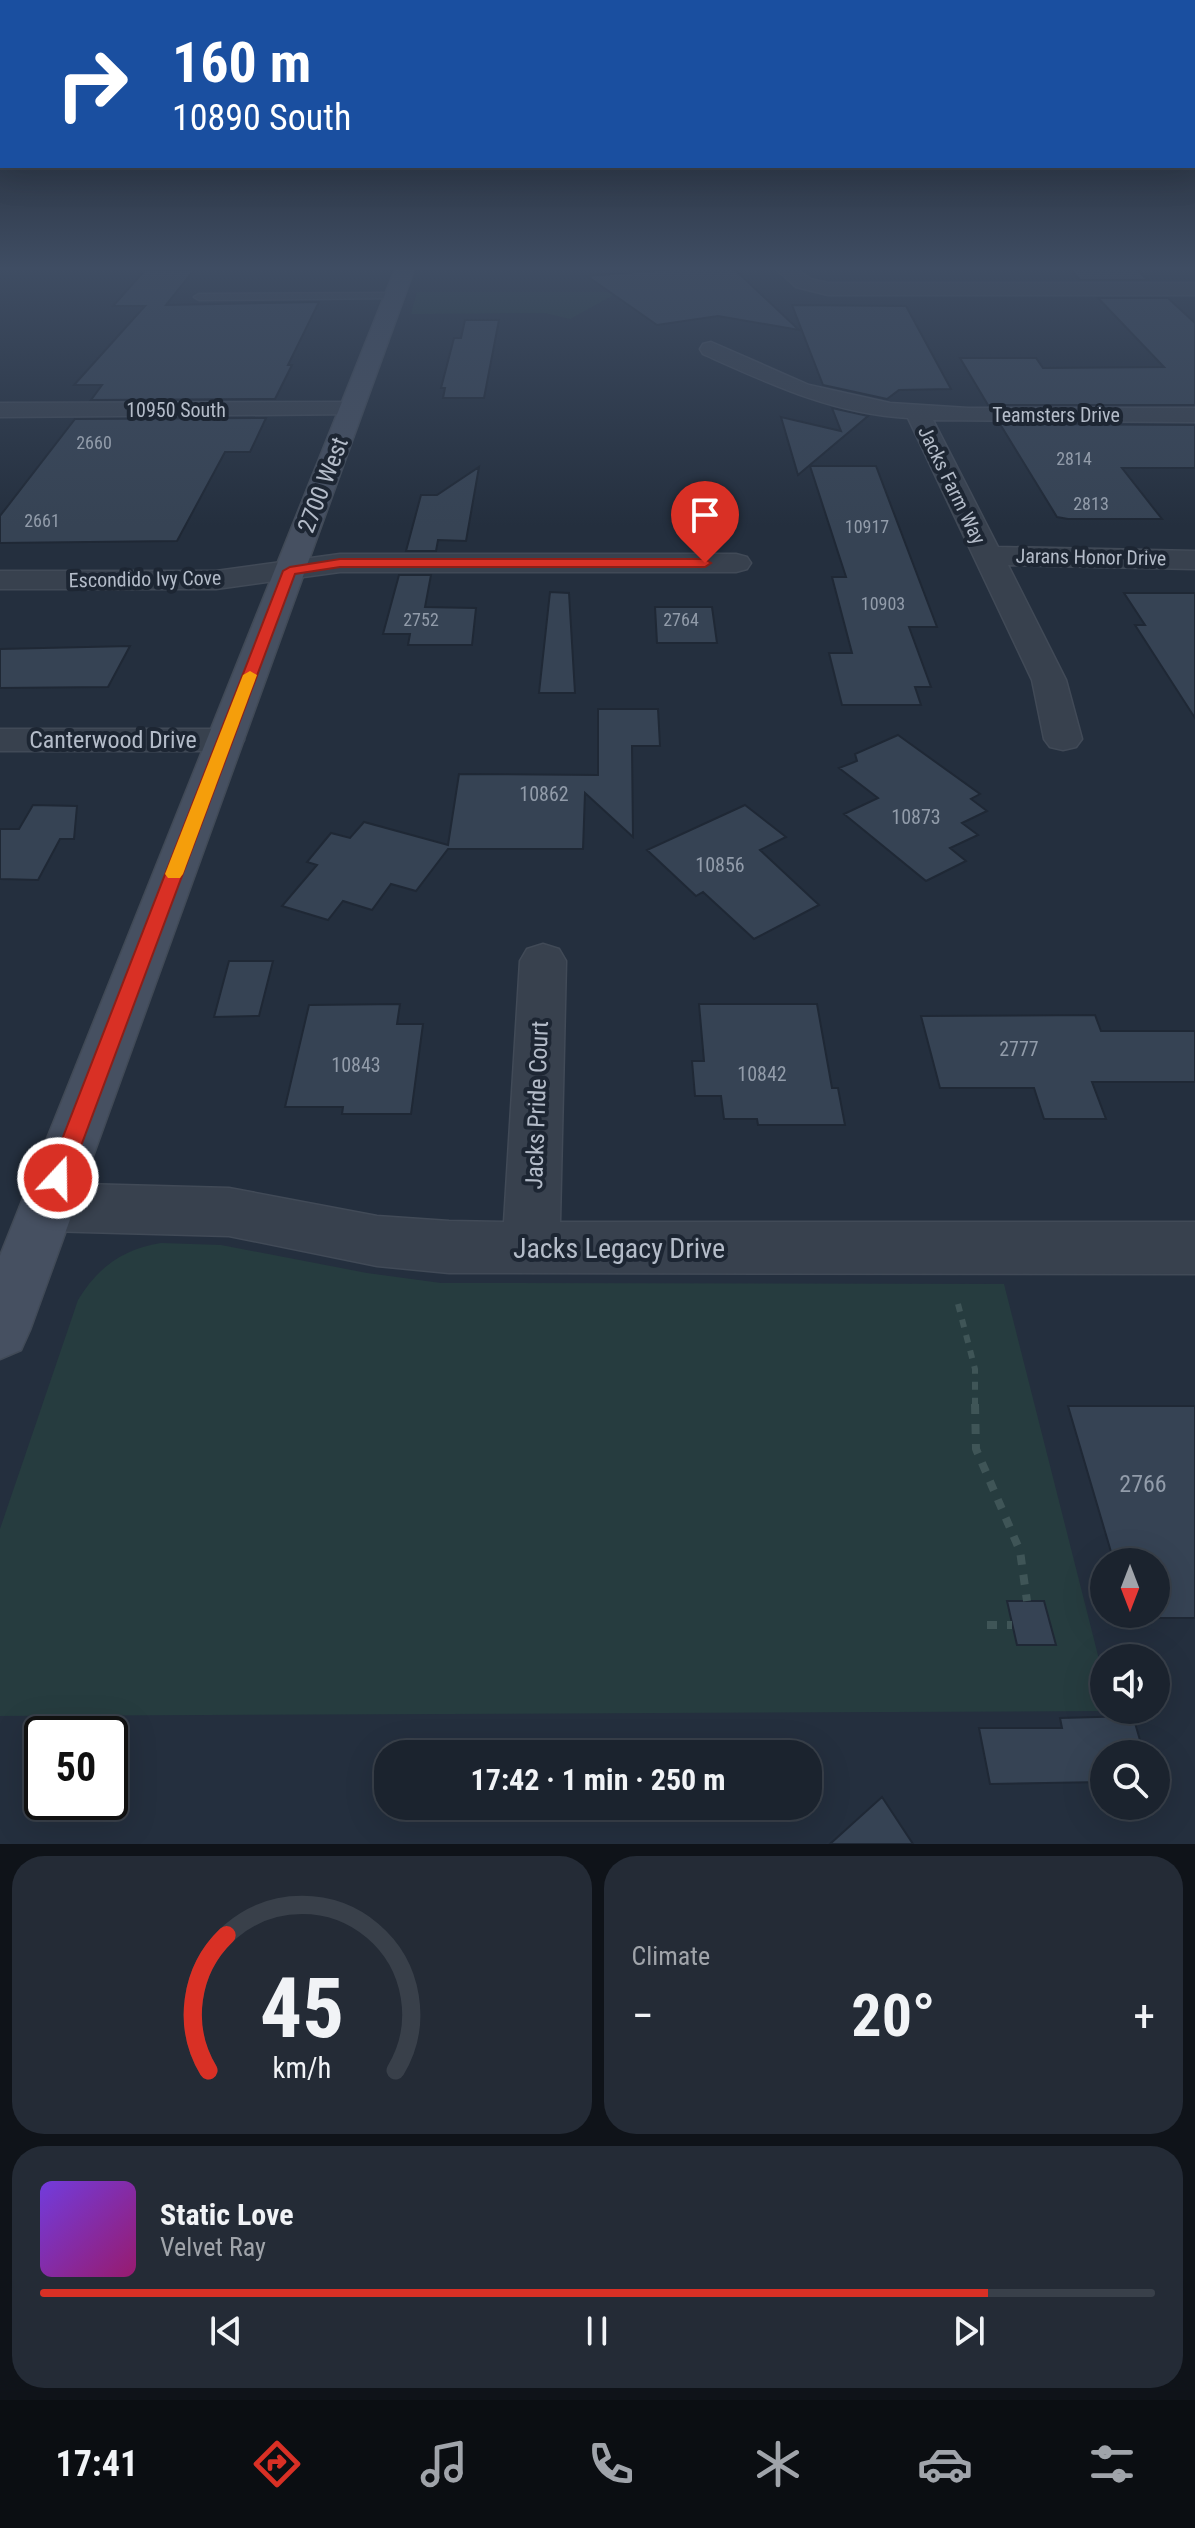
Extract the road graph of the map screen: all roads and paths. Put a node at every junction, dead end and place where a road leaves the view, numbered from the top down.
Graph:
1 (373, 353) edge
2 (720, 353) edge
3 (351, 409) junction
4 (0, 410) edge
5 (918, 414) junction
6 (1195, 415) edge
7 (987, 556) junction
8 (1195, 560) edge
9 (736, 563) dead end
10 (290, 571) junction
11 (0, 580) edge
12 (1063, 739) dead end
13 (0, 740) edge
14 (225, 740) junction
15 (543, 961) dead end
16 (47, 1207) junction
17 (531, 1248) junction
18 (1195, 1248) edge
19 (958, 1304) dead end
20 (0, 1330) edge
21 (1027, 1601) dead end
22 (987, 1625) dead end
23 (1012, 1625) dead end

1 - 3 main road, 2700 West
2 - 5 street, Teamsters Drive
3 - 4 street, 10950 South
3 - 10 main road, 2700 West
5 - 6 street, Teamsters Drive
5 - 7 street, Jacks Farm Way
7 - 8 street, Jarans Honor Drive
7 - 12 street, Jacks Farm Way
9 - 10 street, Escondido Ivy Cove
10 - 11 street, Escondido Ivy Cove
10 - 14 main road, 2700 West
13 - 14 street, Canterwood Drive
14 - 16 main road, 2700 West
15 - 17 street, Jacks Pride Court
16 - 17 street, Jacks Legacy Drive
16 - 20 main road, 2700 West
17 - 18 street, Jacks Legacy Drive
19 - 21 path
22 - 23 path

